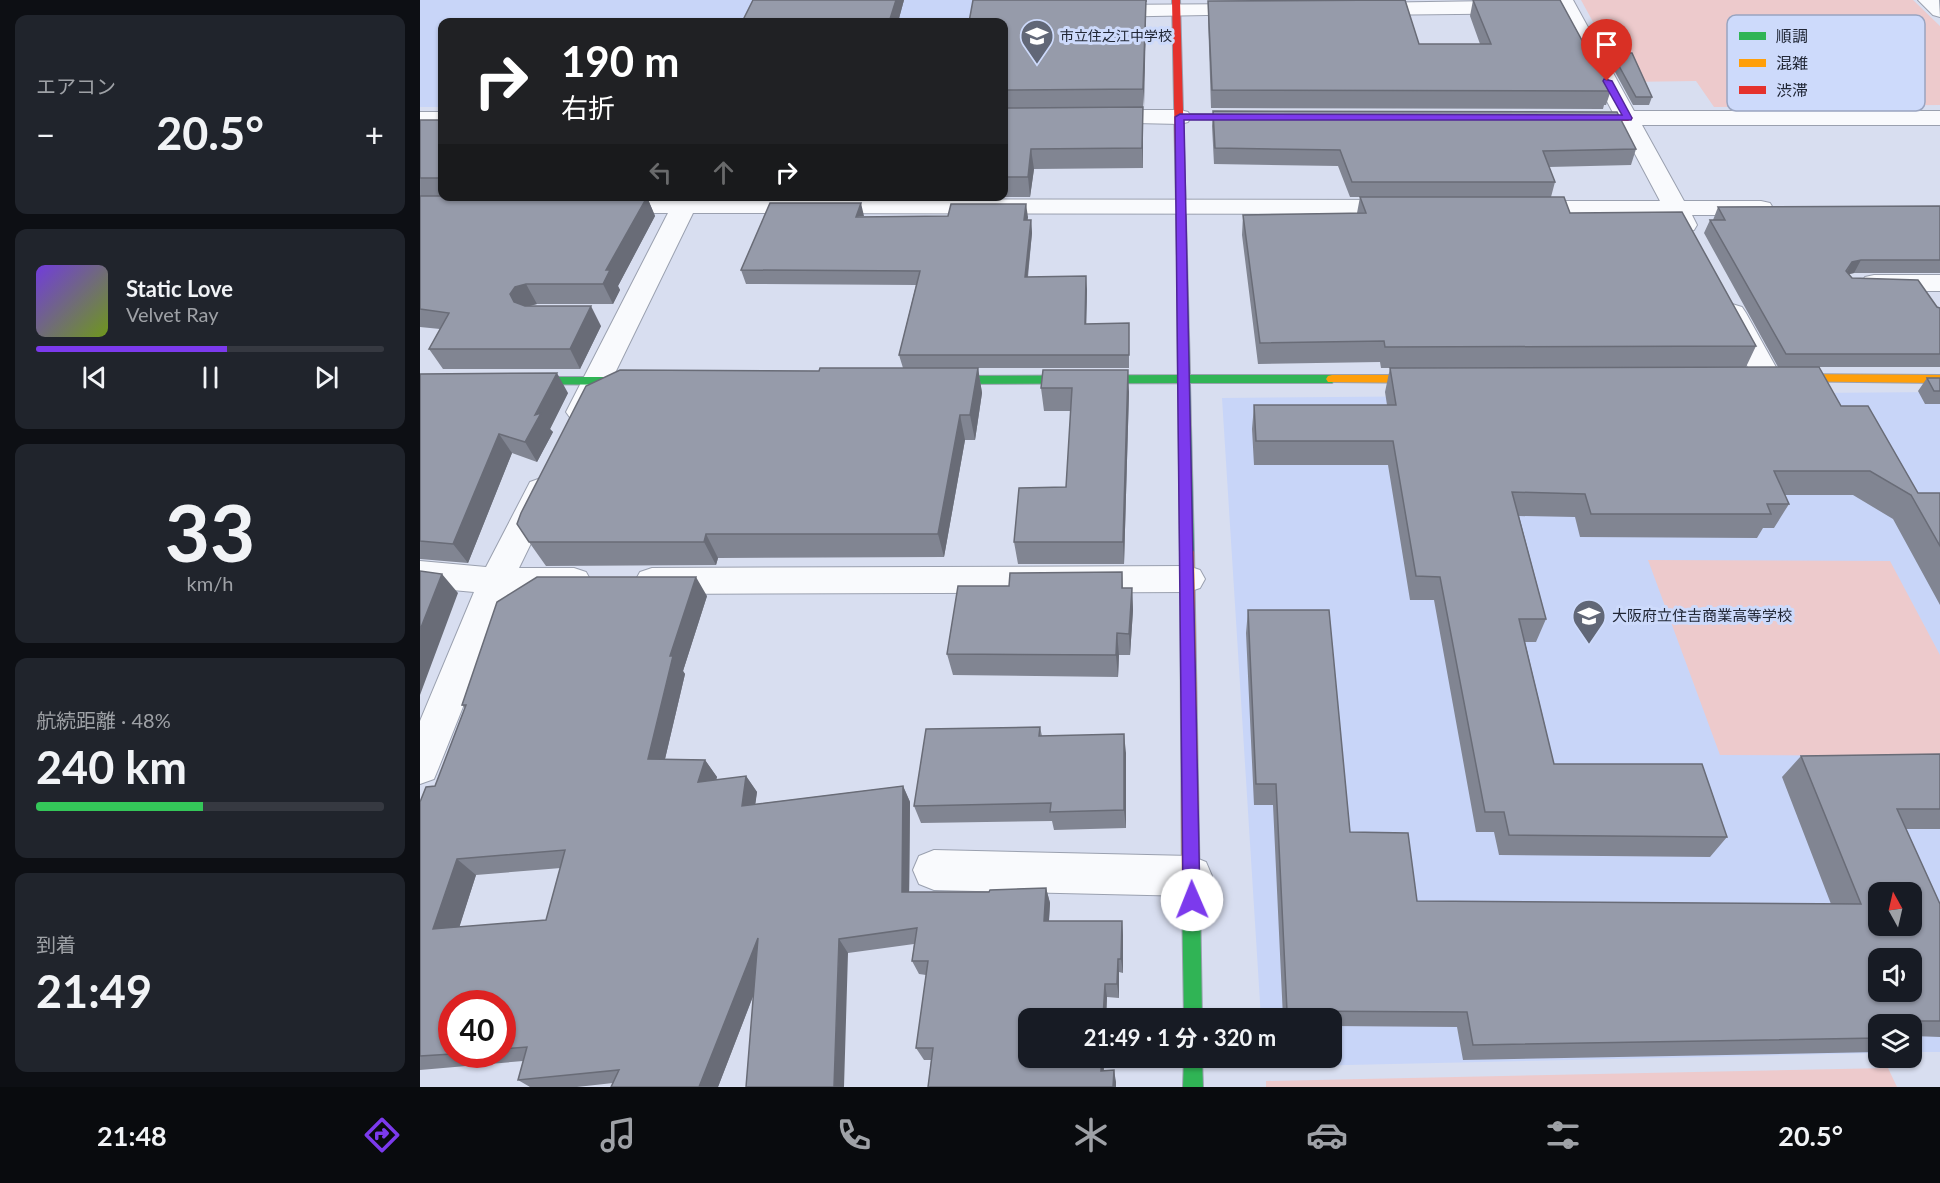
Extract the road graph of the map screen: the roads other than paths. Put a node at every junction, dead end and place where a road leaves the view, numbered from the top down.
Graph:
1 (1928, 0) edge
2 (1417, 4) edge
3 (1564, 4) edge
4 (1176, 5) edge
5 (1268, 9) edge
6 (1349, 9) edge
7 (1088, 11) edge
8 (1940, 11) edge
9 (1180, 117) junction
10 (1274, 117) edge
11 (1074, 118) edge
12 (1557, 118) edge
13 (1628, 118) junction
14 (1940, 118) edge
15 (420, 119) edge
16 (438, 119) edge
17 (686, 201) edge
18 (581, 206) edge
19 (1181, 206) junction
20 (1429, 207) edge
21 (1499, 208) edge
22 (1779, 208) edge
23 (1676, 209) junction
24 (1698, 249) edge
25 (1854, 283) edge
26 (1719, 288) edge
27 (1931, 290) edge
28 (1762, 378) joint
29 (1446, 379) edge
30 (1940, 379) edge
31 (926, 380) edge
32 (1185, 380) junction
33 (502, 381) edge
34 (596, 381) junction
35 (655, 381) edge
36 (570, 433) edge
37 (554, 465) edge
38 (420, 573) edge
39 (1188, 579) junction
40 (496, 581) junction
41 (420, 767) edge
42 (934, 870) dead end
43 (1191, 876) junction
44 (1193, 1008) edge
45 (1193, 1068) edge
46 (1193, 1087) edge

1 - 8 street
2 - 3 street
2 - 6 street
3 - 13 street
4 - 5 street
4 - 7 street
4 - 9 street
9 - 10 street
9 - 11 street
9 - 19 street
12 - 13 street
13 - 14 street
13 - 23 street
15 - 16 street
17 - 18 street
17 - 19 street
17 - 34 street
19 - 20 street
19 - 32 street
21 - 23 street
22 - 23 street
23 - 24 street
25 - 27 street
26 - 28 street
28 - 30 street
29 - 32 street
31 - 32 street
32 - 39 street
33 - 34 street
34 - 35 street
34 - 36 street
37 - 40 street
38 - 40 street
39 - 40 street
39 - 43 street
40 - 41 street
42 - 43 street
43 - 44 street
45 - 46 street

